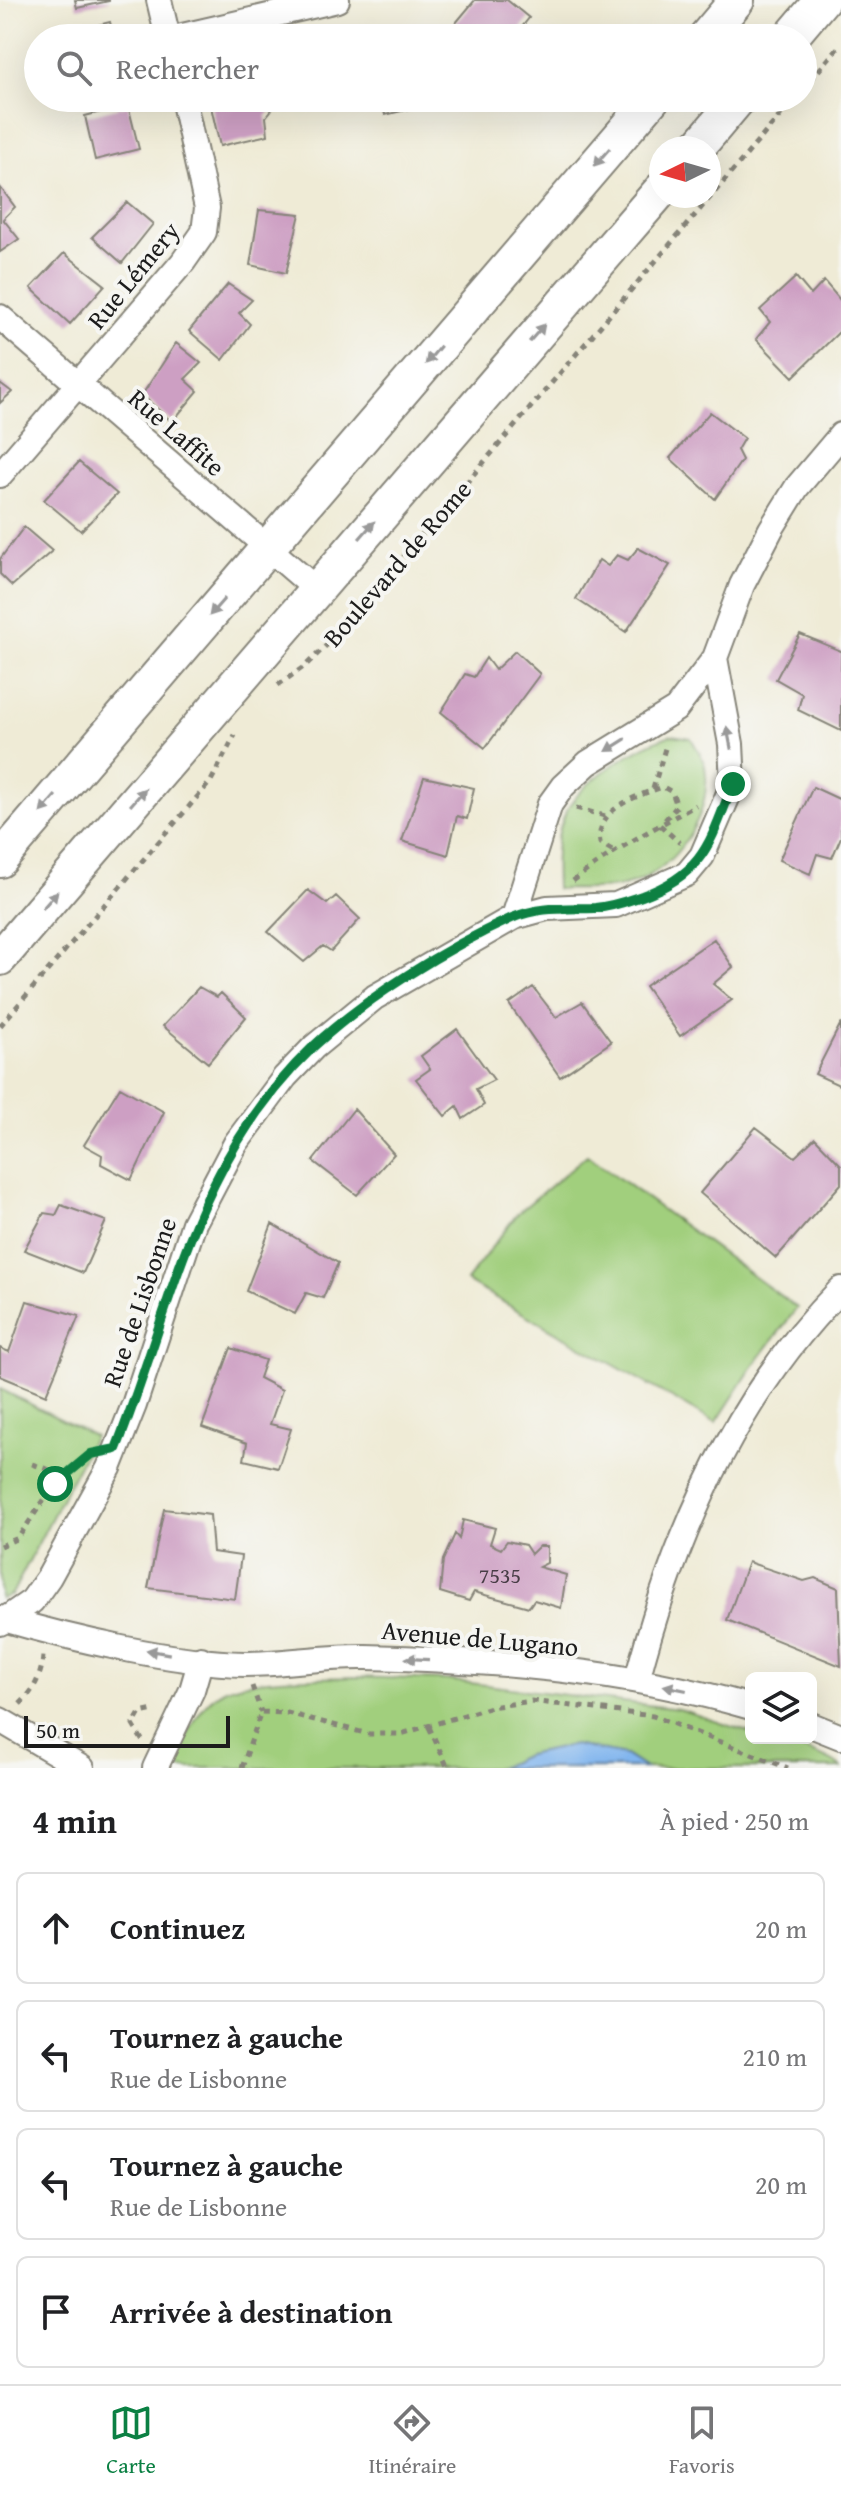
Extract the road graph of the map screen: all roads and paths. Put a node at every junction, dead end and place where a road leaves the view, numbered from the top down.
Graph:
1 (159, 0) edge
2 (337, 0) edge
3 (737, 0) edge
4 (822, 0) edge
5 (165, 24) edge
6 (234, 24) edge
7 (717, 24) edge
8 (802, 24) edge
9 (841, 44) edge
10 (817, 72) edge
11 (186, 112) edge
12 (641, 112) edge
13 (727, 112) edge
14 (783, 112) edge
15 (707, 136) edge
16 (649, 204) edge
17 (0, 317) edge
18 (78, 384) junction
19 (841, 435) edge
20 (0, 475) edge
21 (267, 547) junction
22 (317, 590) junction
23 (715, 658) junction
24 (275, 687) dead end
25 (245, 722) dead end
26 (612, 850) joint
27 (0, 860) edge
28 (514, 917) junction
29 (0, 958) edge
30 (0, 1026) edge
31 (841, 1289) edge
32 (116, 1449) junction
33 (32, 1464) dead end
34 (66, 1475) junction
35 (0, 1546) edge
36 (2, 1620) edge
37 (50, 1630) junction
38 (201, 1659) junction
39 (637, 1680) junction
40 (745, 1706) edge
41 (4, 1721) edge
42 (429, 1727) junction
43 (817, 1727) edge
44 (841, 1737) edge
45 (82, 1768) edge
46 (155, 1768) edge
47 (242, 1768) edge
48 (448, 1768) edge
49 (788, 1768) edge

1 - 5 street
2 - 6 street
3 - 7 main road
4 - 8 main road
9 - 10 path
11 - 18 street, Rue Lémery
12 -> 21 main road
13 - 15 main road
14 - 24 path, Boulevard de Rome
22 -> 16 main road, Boulevard de Rome
17 - 18 street, Rue Laffite
18 - 20 street, Rue Lémery
18 - 21 street, Rue Laffite
19 - 23 street
21 - 22 street, Rue Laffite
21 -> 27 main road
29 -> 22 main road, Boulevard de Rome
23 -> 28 street
28 -> 23 street, Rue de Lisbonne
25 - 30 path
26 - 26 path
28 - 32 street, Rue de Lisbonne
31 - 39 street
32 - 34 path
32 - 36 street, Rue de Lisbonne
33 - 34 path
34 - 35 path
36 - 37 street, Avenue de Lugano
38 -> 37 street, Avenue de Lugano
37 - 41 path
39 -> 38 street, Avenue de Lugano
38 - 46 street
40 -> 39 street, Avenue de Lugano
41 - 45 street
42 - 47 path
42 - 48 path
42 - 49 path
43 - 44 street

